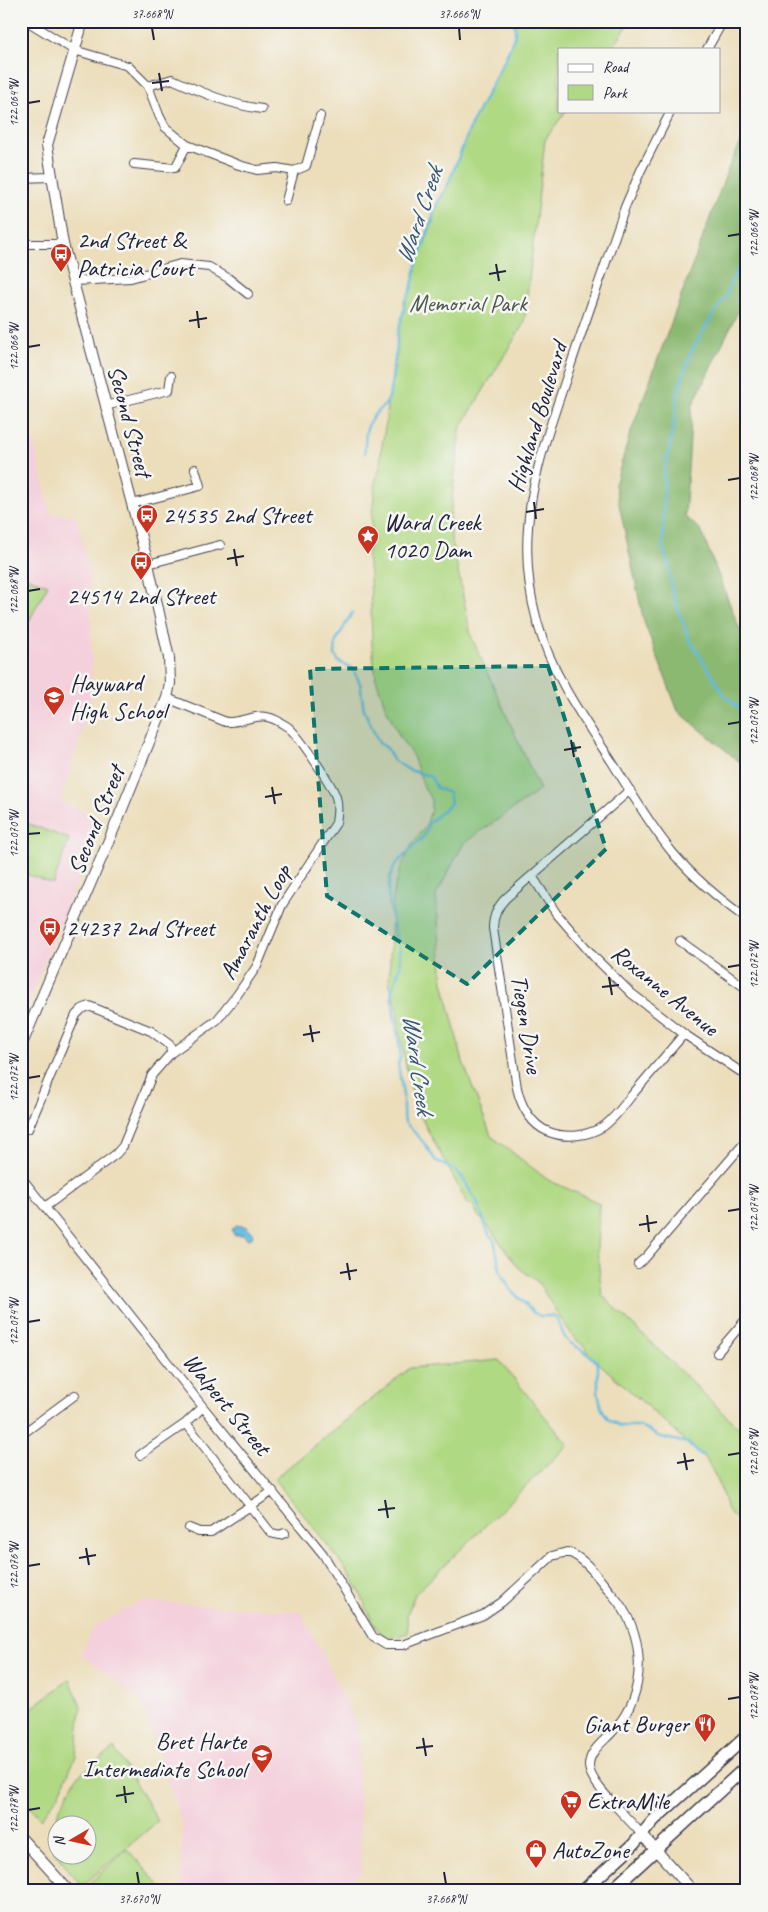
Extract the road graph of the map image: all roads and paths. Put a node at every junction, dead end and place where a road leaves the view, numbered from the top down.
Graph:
1 (83, 21) edge
2 (723, 21) edge
3 (21, 23) edge
4 (707, 48) edge
5 (74, 50) junction
6 (148, 86) junction
7 (262, 109) dead end
8 (670, 112) edge
9 (320, 116) dead end
10 (186, 145) junction
11 (134, 164) dead end
12 (294, 171) junction
13 (51, 177) junction
14 (21, 178) edge
15 (286, 201) dead end
16 (21, 244) edge
17 (63, 244) junction
18 (74, 281) junction
19 (248, 294) dead end
20 (171, 376) dead end
21 (105, 406) junction
22 (195, 469) dead end
23 (132, 504) junction
24 (220, 545) dead end
25 (148, 564) junction
26 (167, 698) junction
27 (630, 790) junction
28 (532, 876) junction
29 (747, 919) edge
30 (680, 941) dead end
31 (747, 989) edge
32 (684, 1034) junction
33 (21, 1046) edge
34 (171, 1053) junction
35 (747, 1076) edge
36 (28, 1129) dead end
37 (747, 1140) edge
38 (21, 1177) edge
39 (45, 1207) junction
40 (638, 1264) dead end
41 (747, 1318) edge
42 (717, 1353) dead end
43 (75, 1395) dead end
44 (203, 1407) junction
45 (186, 1423) junction
46 (21, 1435) edge
47 (140, 1455) dead end
48 (273, 1491) junction
49 (250, 1506) junction
50 (189, 1528) dead end
51 (285, 1533) dead end
52 (747, 1736) edge
53 (747, 1766) edge
54 (642, 1834) junction
55 (21, 1838) edge
56 (656, 1850) junction
57 (69, 1891) edge
58 (584, 1891) edge
59 (611, 1891) edge
60 (693, 1891) edge

1 - 5 street, Second Street
2 - 4 street
3 - 5 street
5 - 6 street
5 - 13 street, Second Street
6 - 7 street
6 - 10 street
8 - 27 street, Highland Boulevard
9 - 12 street
10 - 11 street
10 - 12 street
12 - 15 street
13 - 14 street
13 - 17 street, Second Street
16 - 17 street
17 - 18 street, Second Street
18 - 19 street
18 - 21 street, Second Street
20 - 21 street
21 - 23 street, Second Street
22 - 23 street
23 - 25 street, Second Street
24 - 25 street
25 - 26 street, Second Street
26 - 33 street, Second Street
26 - 34 street, Amaranth Loop
27 - 28 street, Tiegen Drive
27 - 29 street, Highland Boulevard
28 - 32 street, Roxanne Avenue
28 - 32 street, Tiegen Drive
30 - 31 street
32 - 35 street, Roxanne Avenue
34 - 36 street
34 - 39 street, Amaranth Loop
37 - 40 street
38 - 39 street, Walpert Street
39 - 44 street, Walpert Street
41 - 42 street
43 - 46 street
44 - 45 street
44 - 48 street, Walpert Street
45 - 47 street
45 - 49 street
48 - 49 street
48 - 54 street, Walpert Street
49 - 50 street
49 - 51 street
52 - 54 main road
53 - 56 main road
54 - 56 street
54 - 58 main road
55 - 57 street
56 - 59 main road
56 - 60 street

